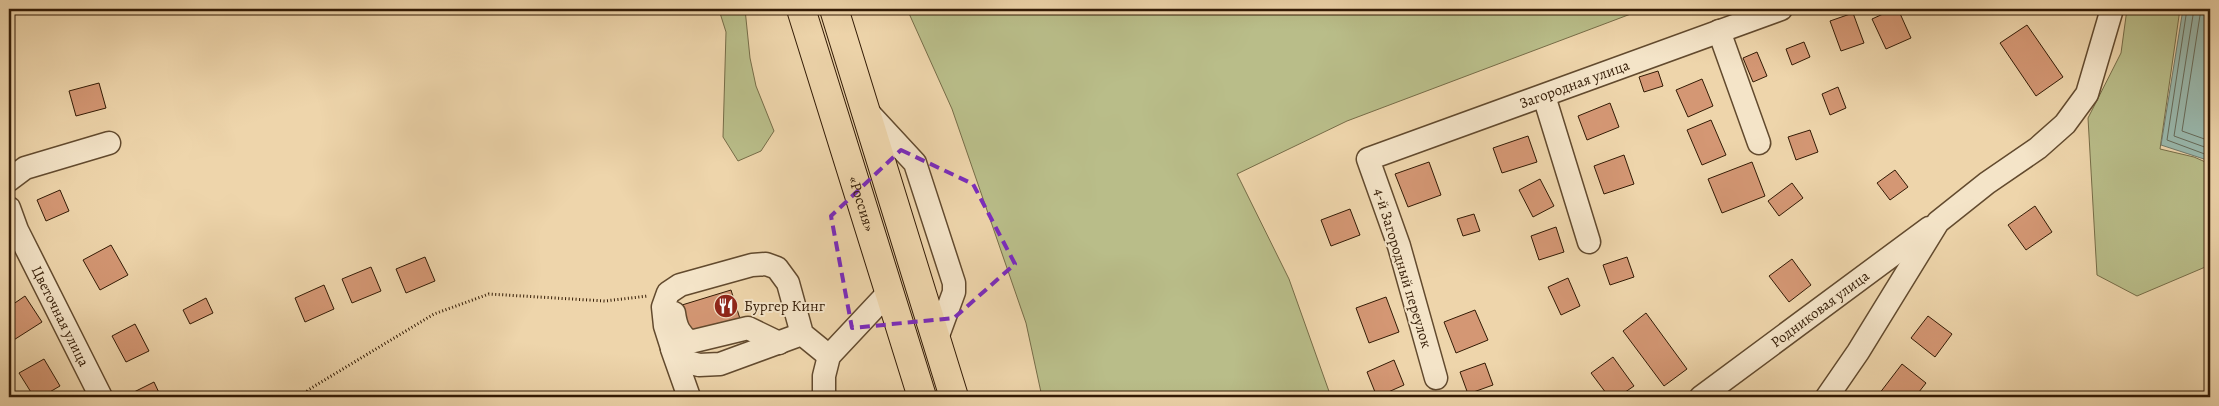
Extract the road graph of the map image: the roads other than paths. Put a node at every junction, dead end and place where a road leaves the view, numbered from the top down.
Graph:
1 (801, 9) edge
2 (834, 9) edge
3 (1781, 9) edge
4 (2112, 9) edge
5 (1719, 31) junction
6 (1544, 96) junction
7 (109, 143) dead end
8 (1759, 143) dead end
9 (1368, 160) joint
10 (9, 180) edge
11 (9, 208) edge
12 (1938, 222) junction
13 (1589, 242) dead end
14 (777, 268) junction
15 (890, 292) junction
16 (802, 334) junction
17 (779, 342) junction
18 (672, 348) junction
19 (830, 356) junction
20 (1436, 378) dead end
21 (101, 397) edge
22 (689, 397) edge
23 (824, 397) edge
24 (922, 397) edge
25 (954, 397) edge
26 (1701, 397) edge
27 (1827, 397) edge

1 - 15 highway, «Россия»
2 - 25 highway, «Россия»
3 - 5 street, Загородная улица
4 - 12 street, Родниковая улица
5 - 6 street, Загородная улица
5 - 8 street
6 - 9 street, Загородная улица
6 - 13 street
7 - 10 street
9 - 20 street, 4-й Загородный переулок
11 - 21 street, Цветочная улица
12 - 26 street, Родниковая улица
12 - 27 street
14 - 16 street
14 - 17 street
14 - 18 street
15 - 19 street
15 - 24 highway, «Россия»
16 - 17 street
16 - 19 street
17 - 18 street
18 - 22 street
19 - 23 street

